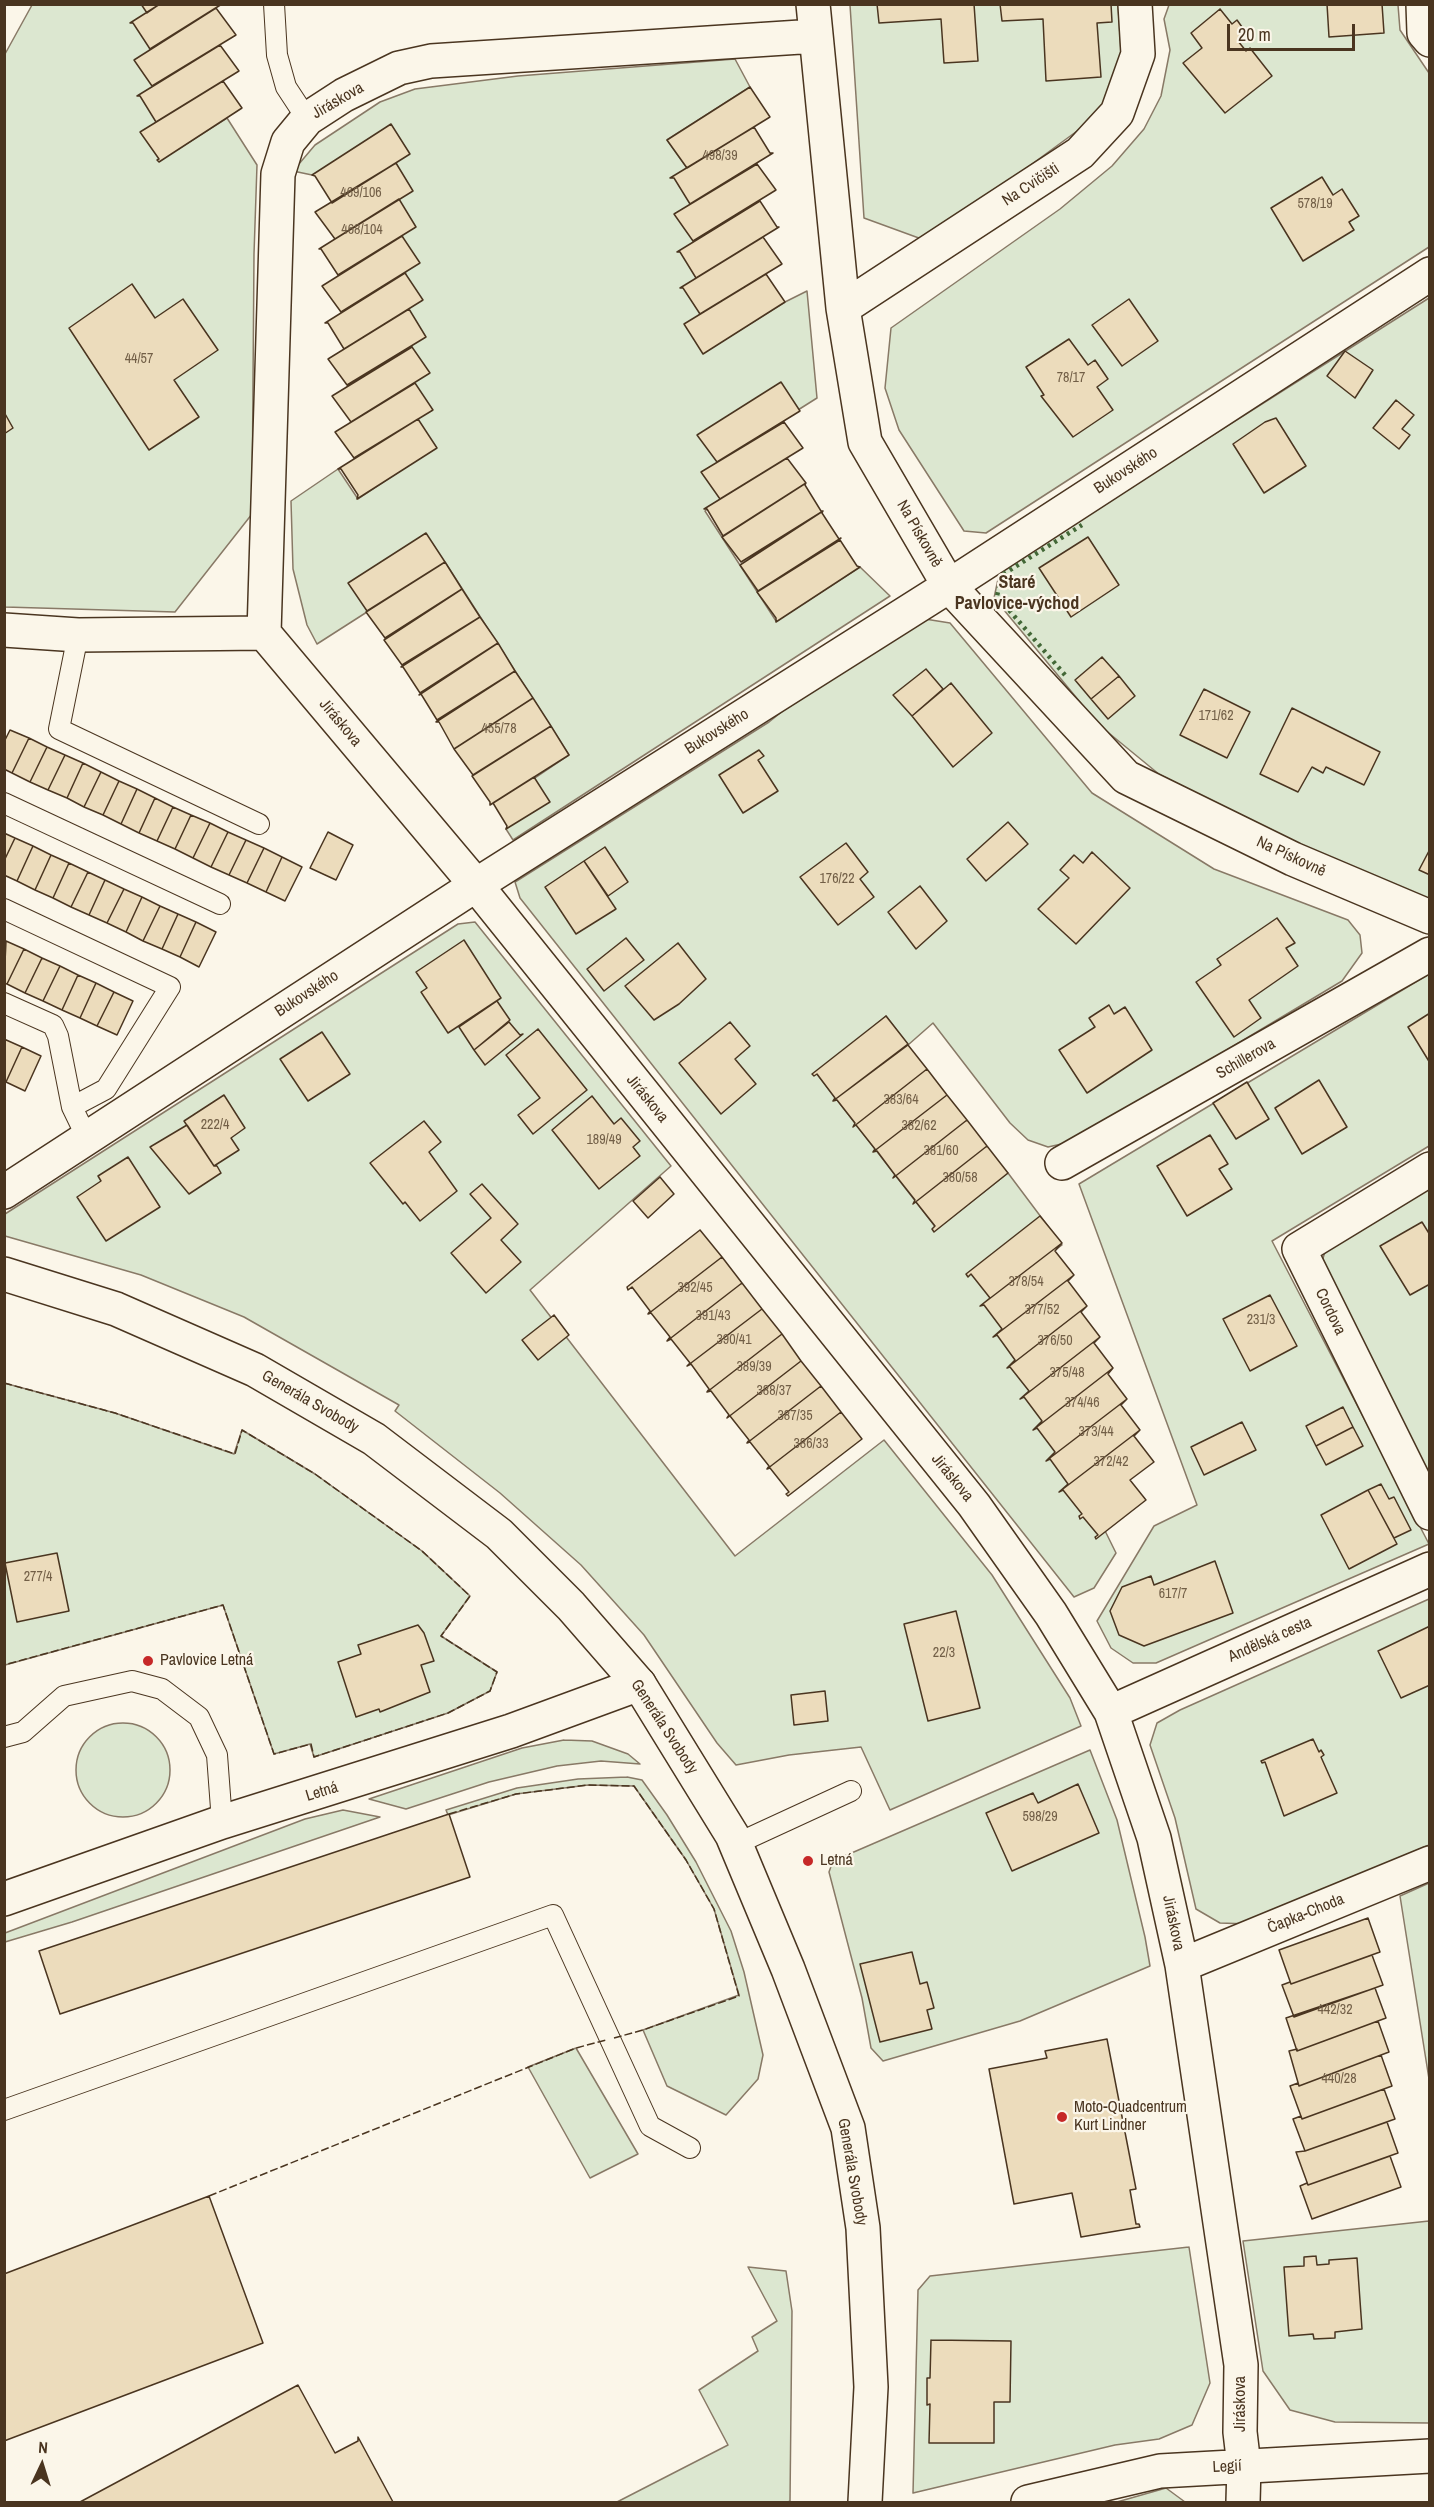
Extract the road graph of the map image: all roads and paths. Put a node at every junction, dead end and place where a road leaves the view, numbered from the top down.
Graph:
1 (274, 4) edge
2 (1135, 4) edge
3 (1423, 4) edge
4 (814, 20) edge
5 (1430, 40) edge
6 (307, 118) junction
7 (1430, 274) edge
8 (843, 308) junction
9 (949, 586) junction
10 (4, 630) edge
11 (264, 633) junction
12 (78, 635) junction
13 (4, 803) edge
14 (259, 824) dead end
15 (476, 885) junction
16 (220, 904) dead end
17 (4, 909) edge
18 (1430, 917) edge
19 (1430, 954) edge
20 (4, 1004) edge
21 (72, 1107) junction
22 (87, 1138) junction
23 (1062, 1163) dead end
24 (1430, 1169) edge
25 (4, 1192) edge
26 (4, 1274) edge
27 (1430, 1513) edge
28 (1430, 1569) edge
29 (639, 1684) junction
30 (1111, 1712) junction
31 (4, 1737) edge
32 (851, 1791) dead end
33 (222, 1822) junction
34 (736, 1844) junction
35 (1430, 1863) edge
36 (4, 1899) edge
37 (1182, 1965) junction
38 (4, 2110) edge
39 (690, 2148) dead end
40 (1430, 2456) edge
41 (1244, 2466) junction
42 (1067, 2498) edge
43 (865, 2502) edge
44 (1028, 2502) edge
45 (1244, 2502) edge

1 - 6 lane
2 - 8 street, Na Cvičišti
3 - 5 street
4 - 6 street, Jiráskova
4 - 8 street, Na Pískovně
6 - 11 street, Jiráskova
7 - 9 street, Bukovského
8 - 9 street, Na Pískovně
9 - 15 street, Bukovského
9 - 18 street, Na Pískovně
10 - 12 street
11 - 12 street
11 - 15 street, Jiráskova
12 - 14 lane
13 - 16 lane
15 - 22 street, Bukovského
15 - 30 street, Jiráskova
17 - 21 lane
19 - 23 street, Schillerova
20 - 21 lane
21 - 22 lane
22 - 25 street, Bukovského
24 - 27 street, Cordova
26 - 29 street, Generála Svobody
28 - 30 street, Andělská cesta
29 - 33 street, Letná
29 - 34 street, Generála Svobody
30 - 37 street, Jiráskova
31 - 33 lane
32 - 34 lane
33 - 36 street, Letná
34 - 43 street, Generála Svobody
35 - 37 street, Čapka-Choda
37 - 41 street, Jiráskova
38 - 39 lane
40 - 41 street, Legií
41 - 42 street, Legií
41 - 45 street, Jiráskova
42 - 44 street, Legií

